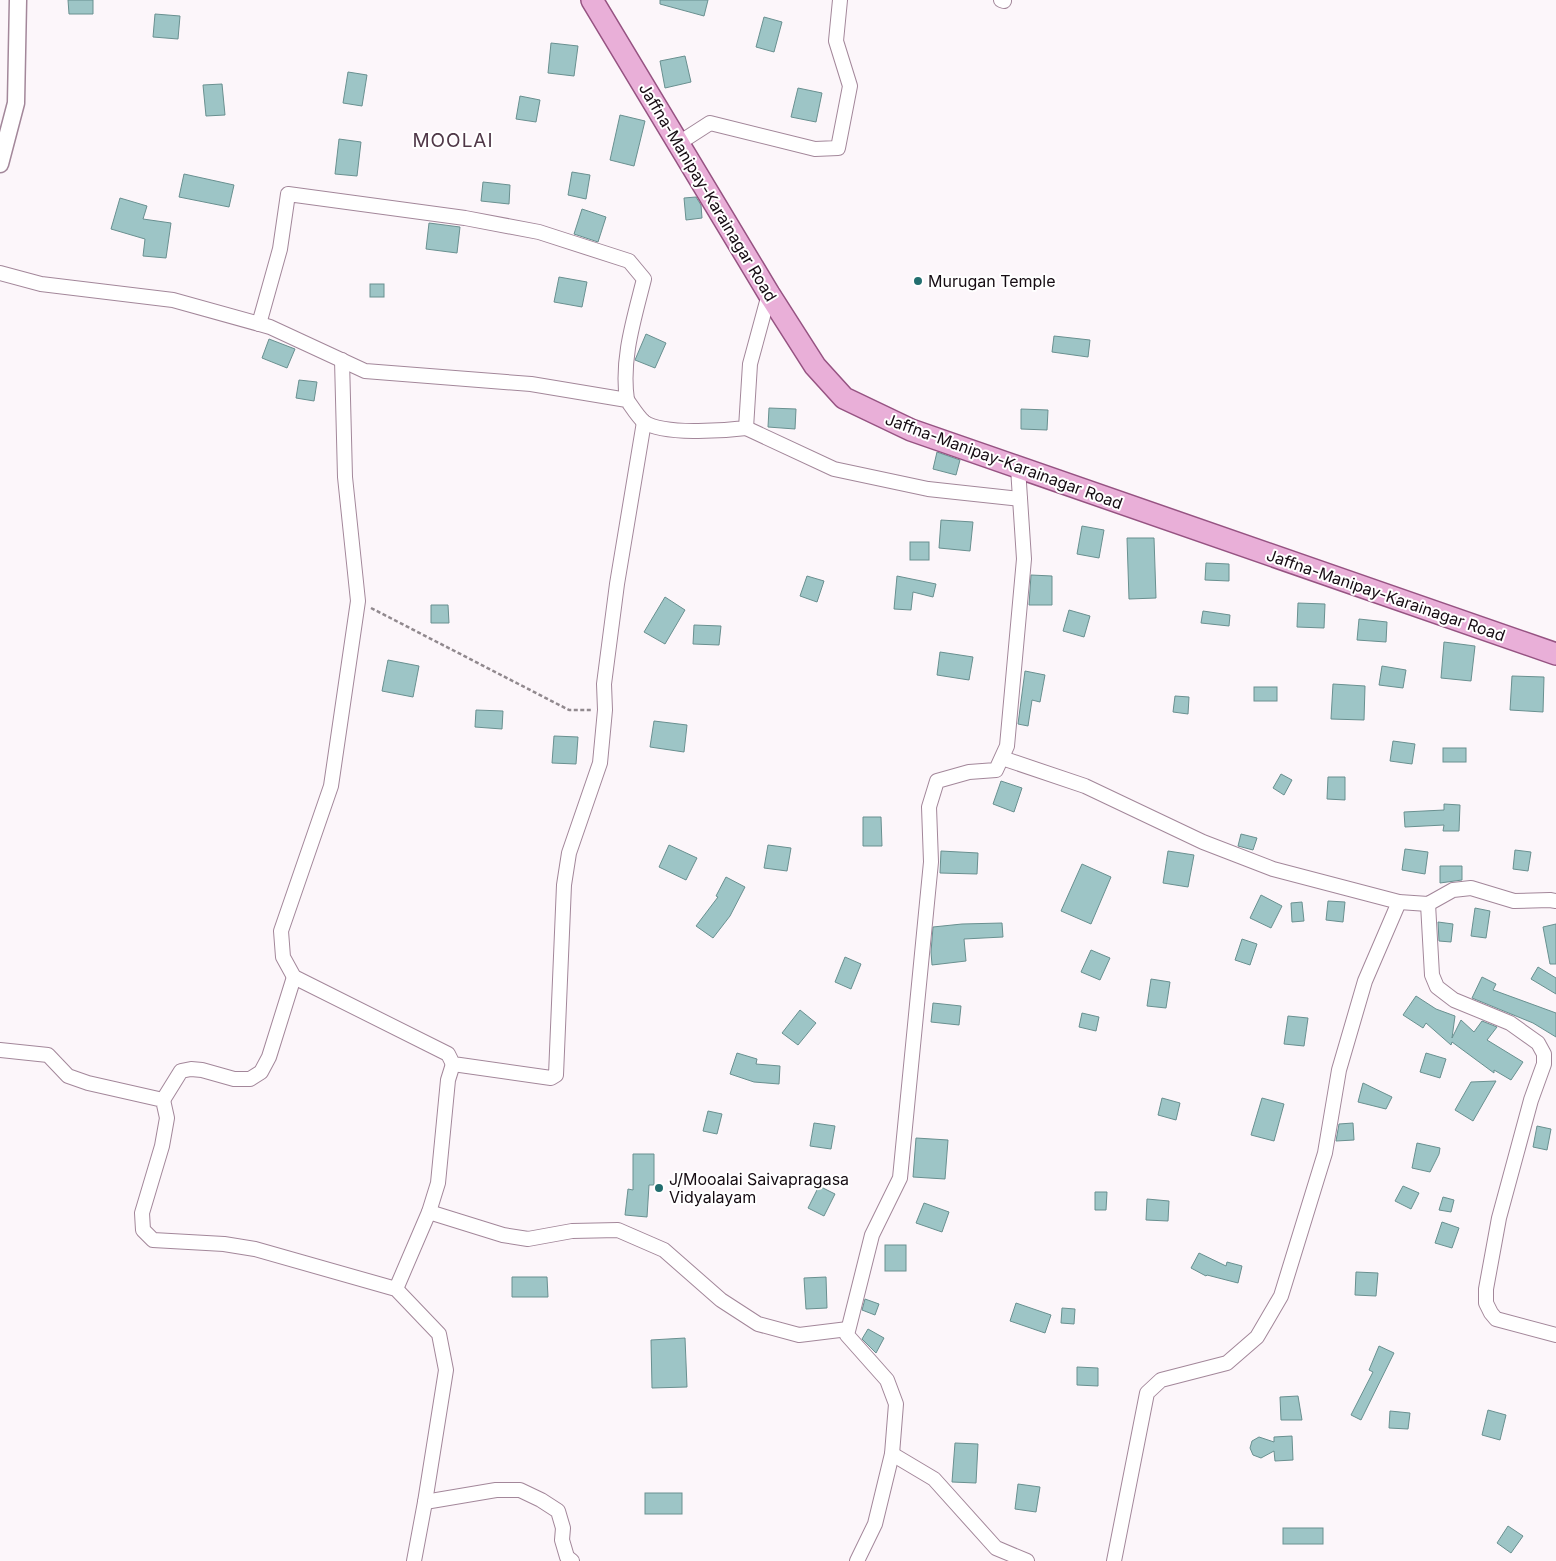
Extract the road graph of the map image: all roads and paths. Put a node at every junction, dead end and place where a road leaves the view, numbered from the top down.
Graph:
1 (18, 0) edge
2 (592, 0) edge
3 (840, 0) edge
4 (679, 143) junction
5 (0, 164) edge
6 (0, 272) edge
7 (769, 294) junction
8 (259, 324) junction
9 (342, 360) junction
10 (627, 400) junction
11 (644, 422) junction
12 (746, 428) junction
13 (1018, 468) junction
14 (1020, 499) junction
15 (358, 601) junction
16 (1556, 654) edge
17 (605, 710) junction
18 (1002, 758) junction
19 (1556, 901) edge
20 (1399, 902) junction
21 (1428, 904) junction
22 (294, 977) junction
23 (0, 1050) edge
24 (453, 1064) junction
25 (162, 1100) junction
26 (429, 1212) junction
27 (396, 1289) junction
28 (848, 1328) junction
29 (1556, 1335) edge
30 (892, 1454) junction
31 (426, 1502) junction
32 (414, 1561) edge
33 (572, 1561) edge
34 (857, 1561) edge
35 (1027, 1561) edge
36 (1114, 1561) edge

1 - 5 street
2 - 4 main road, Jaffna-Manipay-Karainagar Road
3 - 4 street
4 - 7 main road, Jaffna-Manipay-Karainagar Road
6 - 8 street
7 - 12 street
7 - 13 main road, Jaffna-Manipay-Karainagar Road
8 - 9 street
8 - 10 street
9 - 10 street
9 - 15 street
10 - 11 street
11 - 12 street
11 - 17 street
12 - 14 street
13 - 14 street
13 - 16 main road, Jaffna-Manipay-Karainagar Road
14 - 18 street
15 - 17 path
15 - 22 street
17 - 24 street
18 - 20 street
18 - 28 street
19 - 21 street
20 - 21 street
20 - 36 street
21 - 29 street
22 - 24 street
22 - 25 street
23 - 25 street
24 - 26 street
25 - 27 street
26 - 27 street
26 - 28 street
27 - 31 street
28 - 30 street
30 - 34 street
30 - 35 street
31 - 32 street
31 - 33 street

